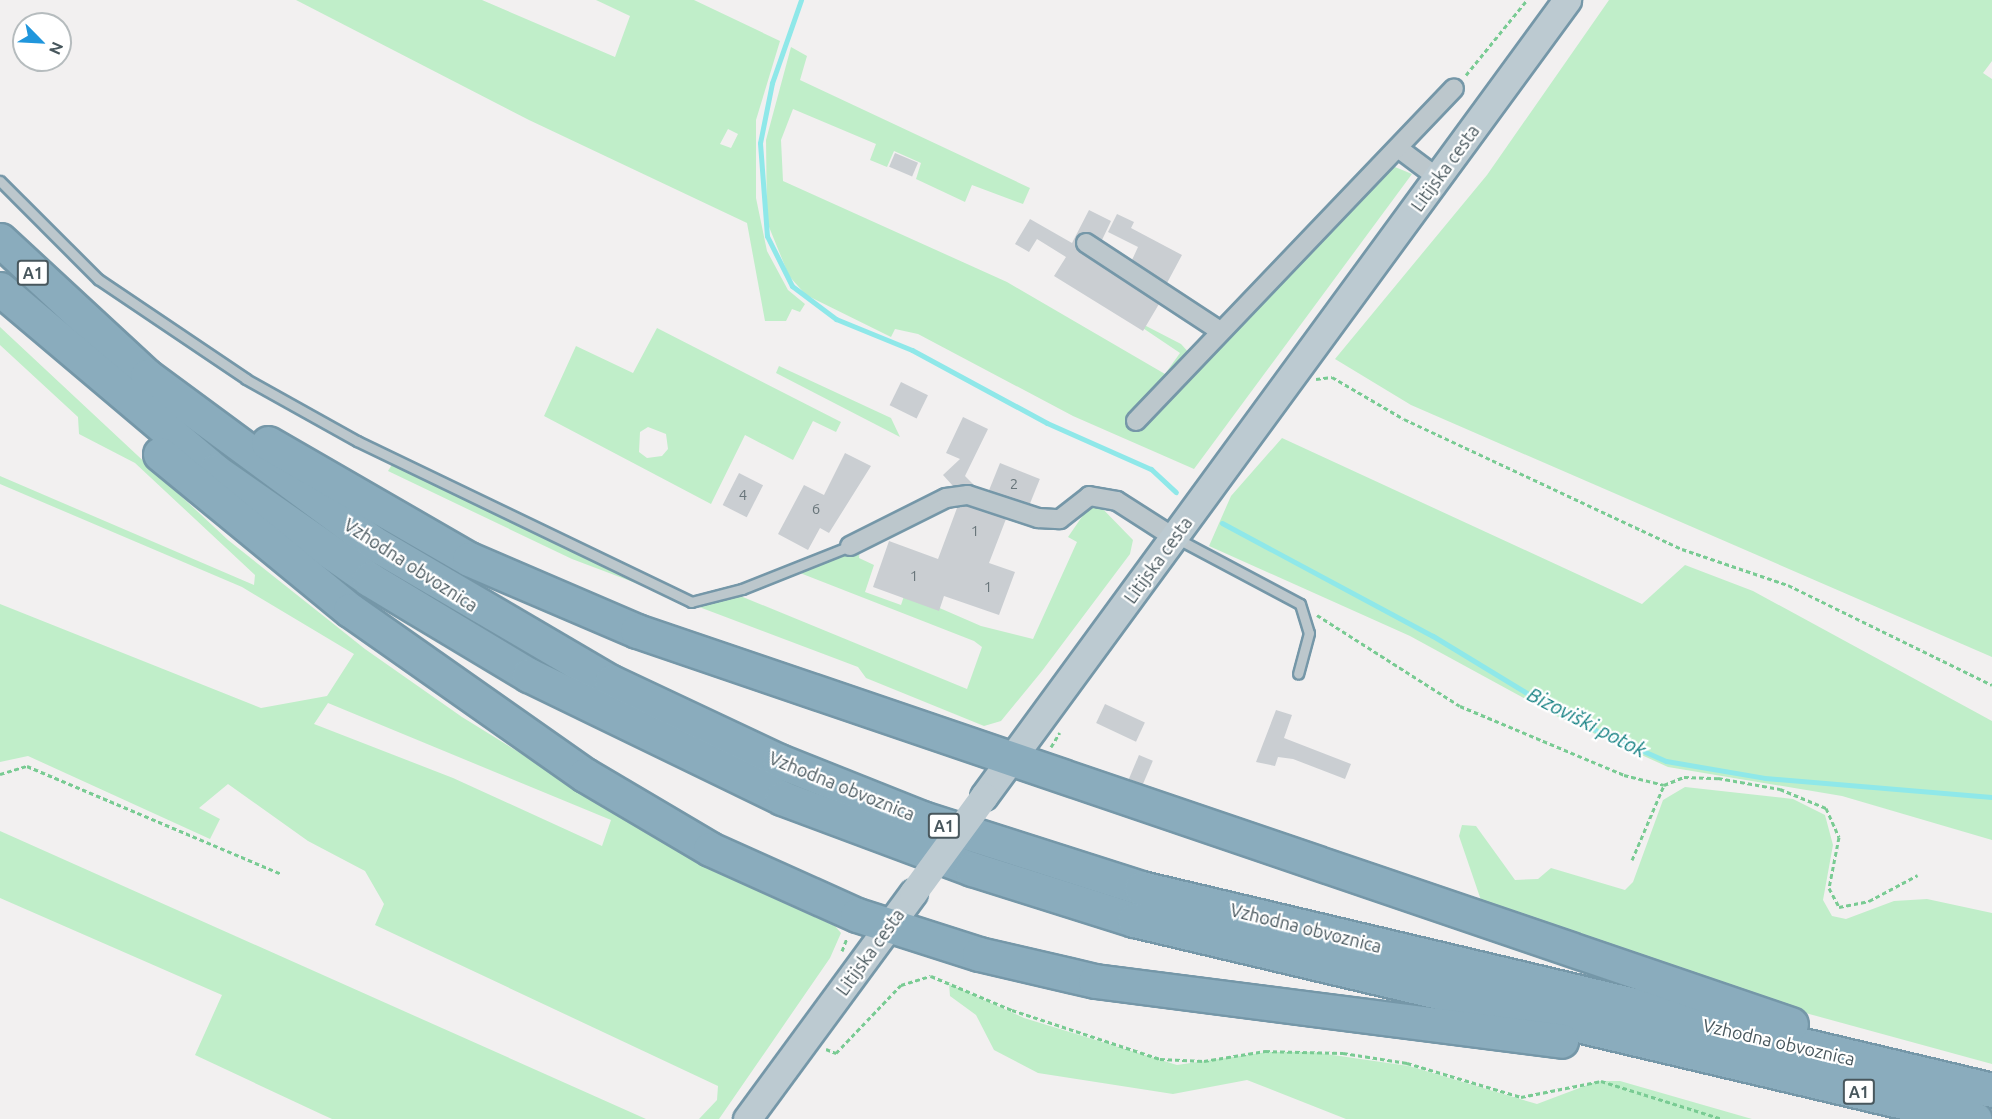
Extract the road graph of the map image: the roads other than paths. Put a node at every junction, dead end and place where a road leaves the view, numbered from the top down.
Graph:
1 (1567, 0) edge
2 (1454, 88) road end
3 (1398, 148) junction
4 (1438, 178) junction
5 (0, 181) edge
6 (0, 240) edge
7 (1086, 243) dead end
8 (0, 289) edge
9 (66, 306) junction
10 (1220, 331) junction
11 (48, 334) junction
12 (1136, 421) dead end
13 (1173, 537) junction
14 (850, 546) joint
15 (1298, 674) dead end
16 (1011, 759) junction
17 (889, 926) junction
18 (1743, 1065) junction
19 (1940, 1077) junction
20 (1992, 1090) edge
21 (747, 1119) edge
22 (1975, 1119) edge

1 - 4 main road, Litijska cesta
2 - 3 street
3 - 4 street
3 - 10 street
4 - 13 main road, Litijska cesta
5 - 14 lane
6 - 9 highway, Vzhodna obvoznica / A1
7 - 10 street
8 - 11 highway, Vzhodna obvoznica / A1
9 - 16 highway
9 - 19 highway, Vzhodna obvoznica / A1
10 - 12 street
11 - 17 highway
11 - 18 highway, Vzhodna obvoznica / A1
13 - 14 street
13 - 15 lane
13 - 16 main road, Litijska cesta
16 - 17 main road, Litijska cesta, bridge
16 - 19 highway
17 - 18 highway
17 - 21 main road, Litijska cesta
18 - 22 highway, Vzhodna obvoznica / A1
19 - 20 highway, Vzhodna obvoznica / A1

